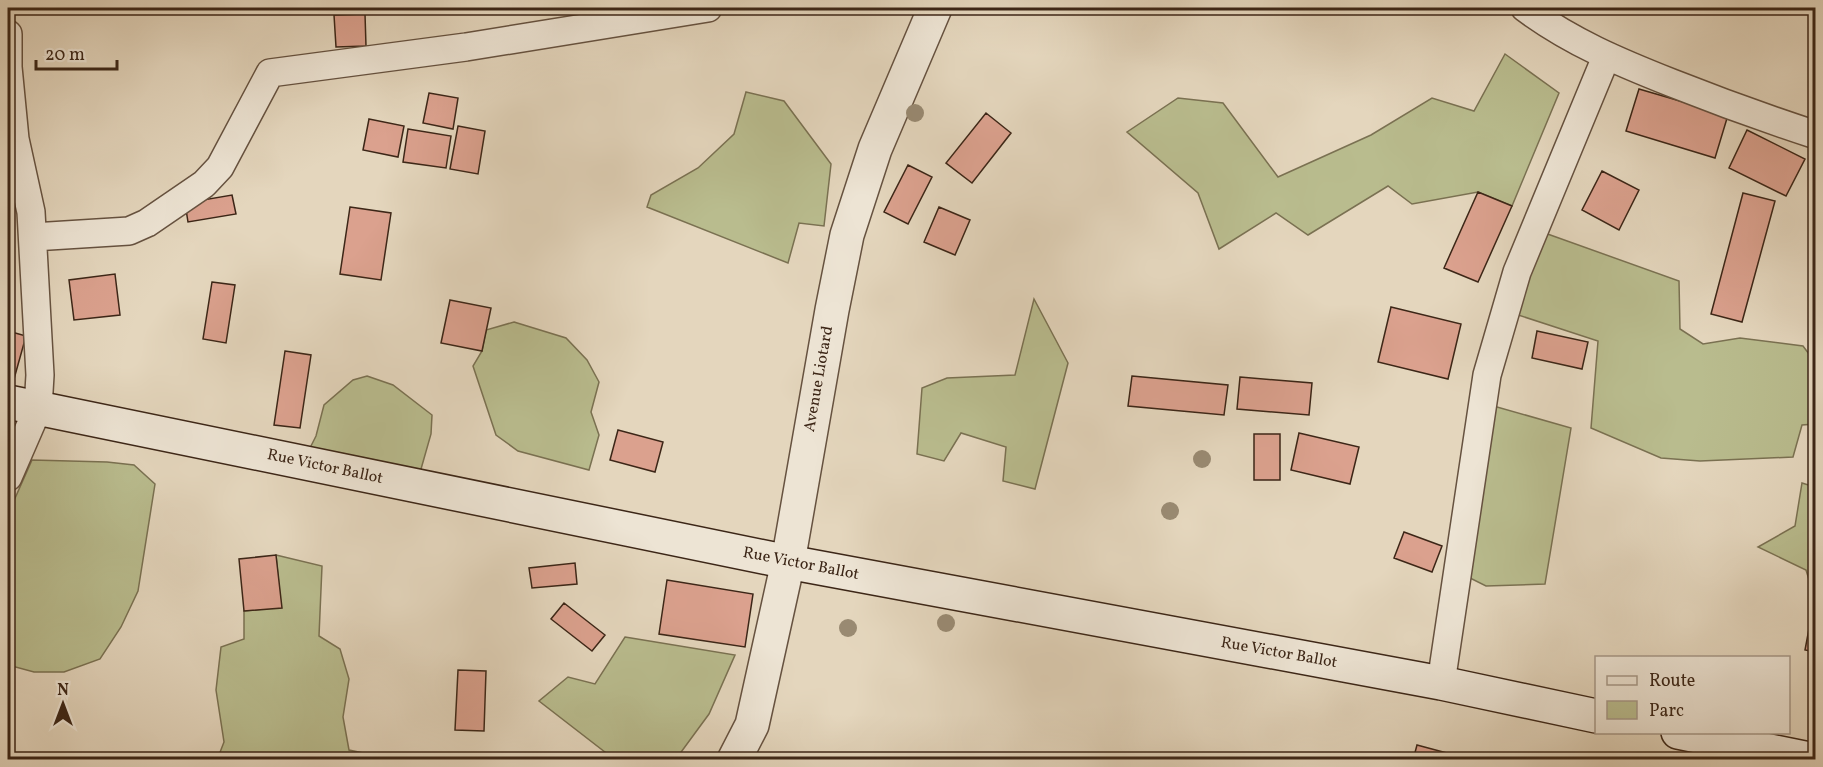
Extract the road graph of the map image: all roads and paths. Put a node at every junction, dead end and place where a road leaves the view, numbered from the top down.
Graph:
1 (708, 8) edge
2 (935, 8) edge
3 (1525, 8) edge
4 (8, 34) edge
5 (1606, 57) junction
6 (1815, 135) edge
7 (33, 237) junction
8 (23, 405) edge
9 (8, 477) edge
10 (788, 562) junction
11 (1441, 683) junction
12 (1595, 716) edge
13 (1684, 734) edge
14 (1745, 754) edge
15 (734, 759) edge
16 (1814, 759) edge

1 - 7 street
2 - 10 main road, Avenue Liotard
3 - 5 street
4 - 7 street
5 - 6 street
5 - 11 street
7 - 8 street
8 - 9 street
8 - 10 main road, Rue Victor Ballot
10 - 11 main road, Rue Victor Ballot
10 - 15 main road, Avenue Liotard
11 - 12 main road, Rue Victor Ballot
13 - 14 main road
14 - 16 main road

